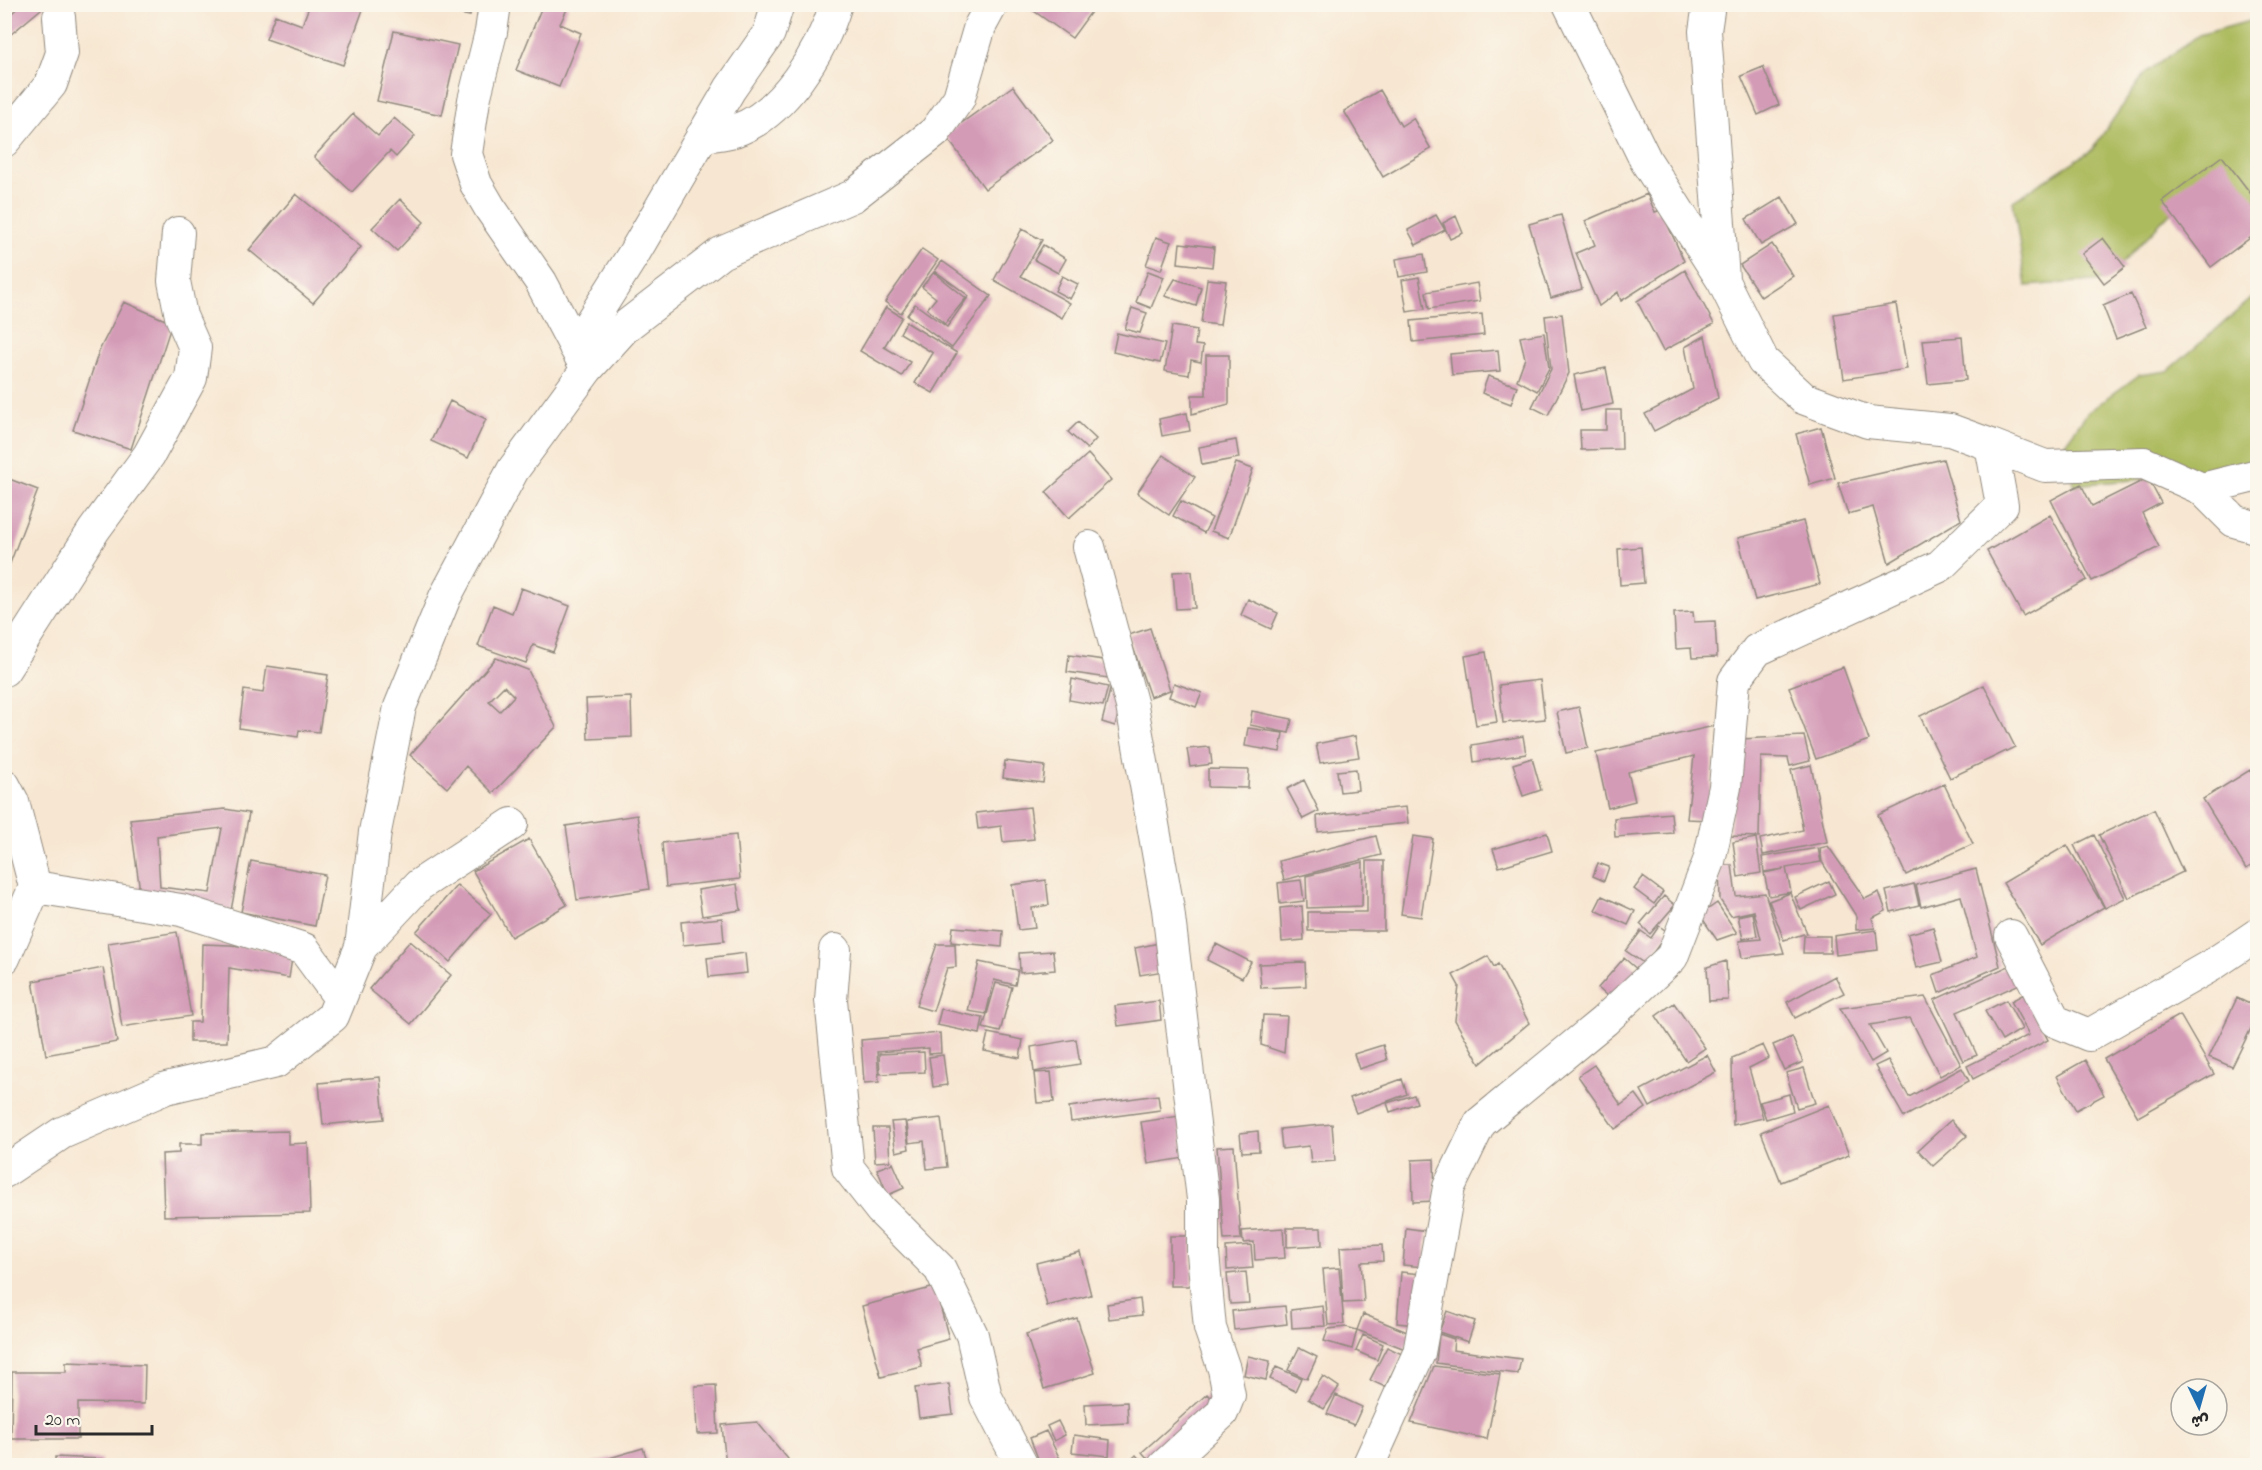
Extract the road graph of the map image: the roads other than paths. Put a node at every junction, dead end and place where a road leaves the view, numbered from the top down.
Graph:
1 (495, 4) edge
2 (778, 4) edge
3 (836, 4) edge
4 (992, 4) edge
5 (1569, 4) edge
6 (1709, 4) edge
7 (59, 17) dead end
8 (702, 136) junction
9 (4, 141) edge
10 (178, 233) dead end
11 (1723, 281) junction
12 (581, 358) junction
13 (1991, 445) junction
14 (2258, 475) edge
15 (2202, 489) junction
16 (2258, 528) edge
17 (1089, 547) dead end
18 (4, 670) edge
19 (4, 785) edge
20 (512, 824) dead end
21 (35, 887) junction
22 (2258, 934) edge
23 (2011, 936) dead end
24 (361, 947) junction
25 (835, 950) dead end
26 (4, 958) edge
27 (340, 998) junction
28 (6, 1162) edge
29 (1022, 1466) edge
30 (1164, 1466) edge
31 (1368, 1466) edge

1 - 12 street
2 - 8 street
3 - 8 street
4 - 12 street
5 - 11 street
6 - 11 street
7 - 9 street
8 - 12 street
10 - 18 street
11 - 13 street
12 - 24 street
13 - 15 street
13 - 31 street
14 - 15 street
15 - 16 street
17 - 30 street
19 - 21 street
20 - 24 street
21 - 26 street
21 - 27 street
22 - 23 street
24 - 27 street
25 - 29 street
27 - 28 street

